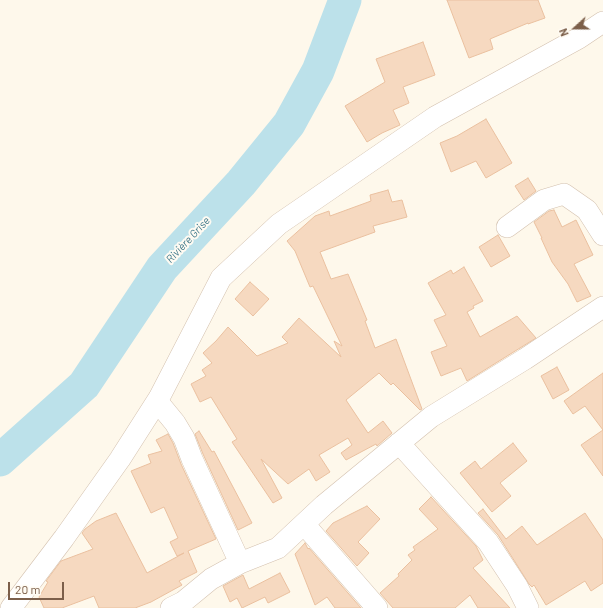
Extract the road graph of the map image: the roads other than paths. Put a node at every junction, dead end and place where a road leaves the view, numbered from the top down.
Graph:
1 (603, 22) edge
2 (507, 227) dead end
3 (603, 235) edge
4 (603, 307) edge
5 (157, 401) junction
6 (399, 443) junction
7 (304, 524) junction
8 (240, 563) junction
9 (180, 606) edge
10 (11, 608) edge
11 (377, 608) edge
12 (528, 608) edge

1 - 5 street
2 - 3 street
4 - 6 street
5 - 8 street
5 - 10 street
6 - 7 street
6 - 12 street
7 - 8 street
7 - 11 street
8 - 9 street

